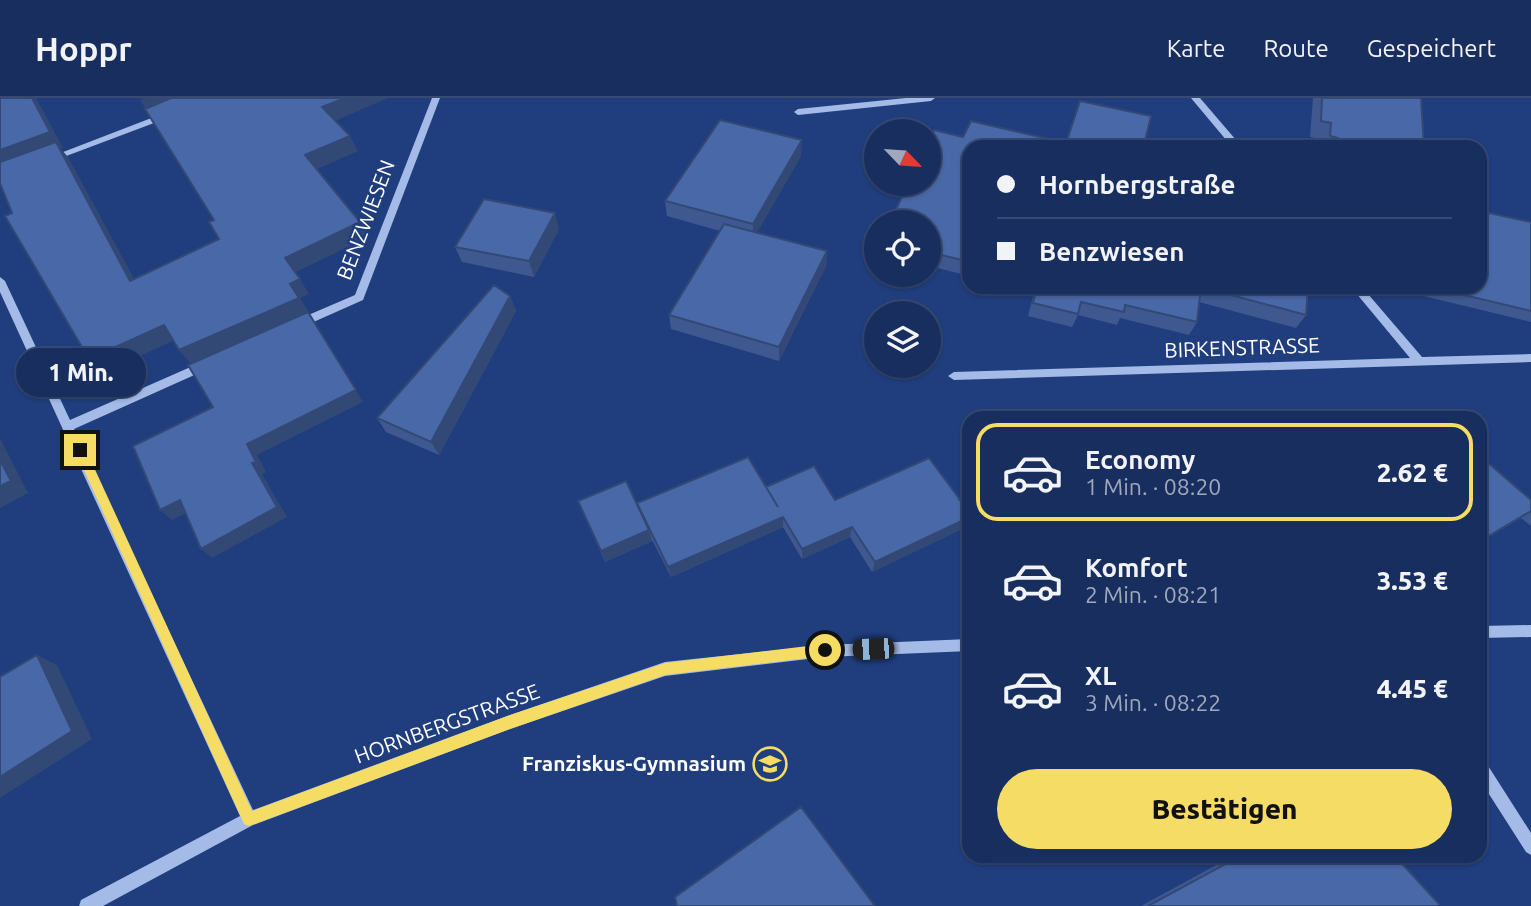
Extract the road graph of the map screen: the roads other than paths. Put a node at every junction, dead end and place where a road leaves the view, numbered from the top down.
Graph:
1 (436, 98) edge
2 (931, 98) edge
3 (1195, 98) edge
4 (176, 112) edge
5 (798, 112) dead end
6 (1231, 140) edge
7 (38, 163) edge
8 (0, 281) edge
9 (1362, 294) edge
10 (284, 330) edge
11 (220, 358) edge
12 (1531, 358) edge
13 (1420, 362) junction
14 (954, 376) dead end
15 (69, 426) junction
16 (1531, 631) edge
17 (1487, 632) edge
18 (962, 645) edge
19 (1487, 777) edge
20 (249, 819) junction
21 (1531, 847) edge
22 (87, 906) edge

1 - 10 street, BENZWIESEN
2 - 5 street
3 - 6 street
4 - 7 street
8 - 15 street
9 - 13 street
11 - 15 street
12 - 13 street, BIRKENSTRASSE
13 - 14 street, BIRKENSTRASSE
15 - 20 street
16 - 17 street
18 - 20 street, HORNBERGSTRASSE
19 - 21 street
20 - 22 street, HORNBERGSTRASSE

